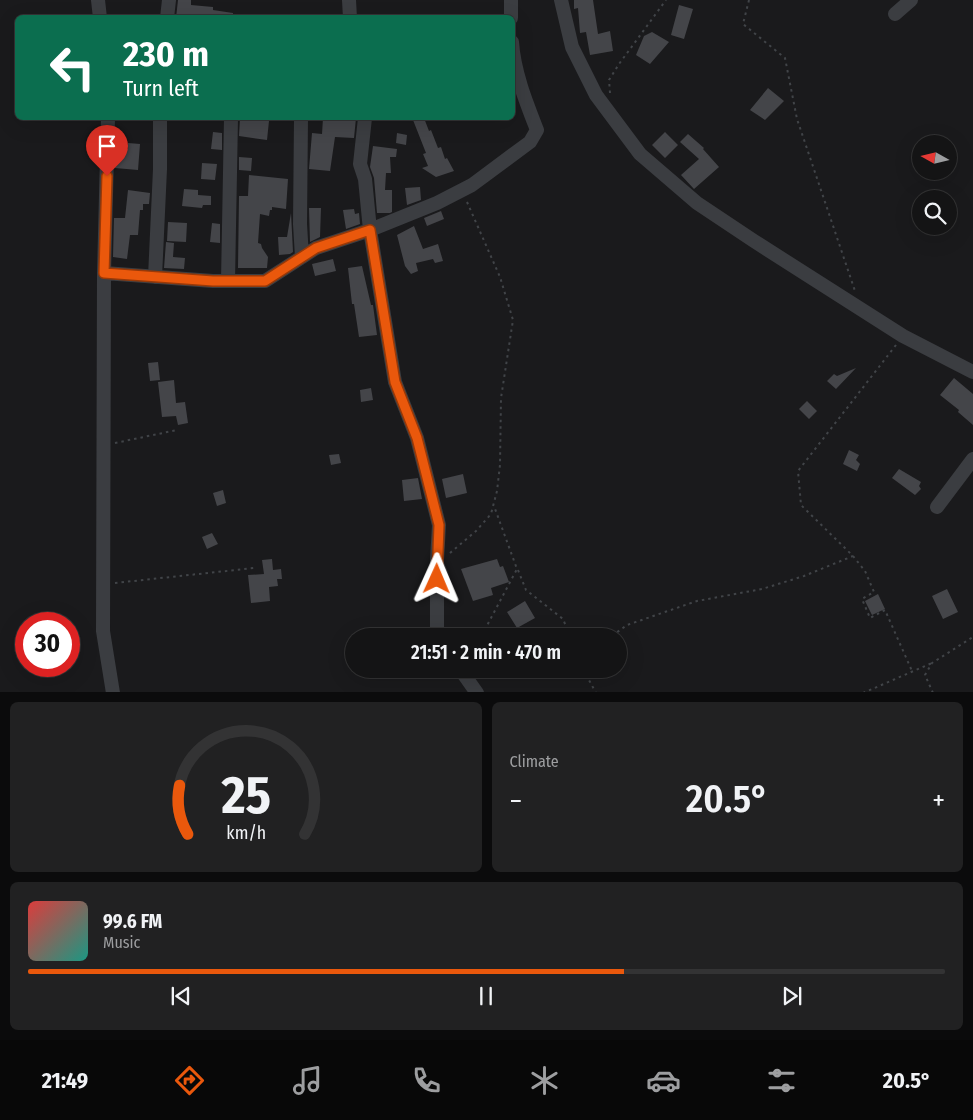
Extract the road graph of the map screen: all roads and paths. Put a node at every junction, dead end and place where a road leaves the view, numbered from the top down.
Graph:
1 (98, 0) edge
2 (169, 0) edge
3 (349, 0) edge
4 (511, 0) edge
5 (561, 0) edge
6 (666, 0) edge
7 (749, 0) edge
8 (911, 0) edge
9 (895, 14) dead end
10 (100, 15) edge
11 (167, 15) edge
12 (350, 15) edge
13 (511, 15) edge
14 (515, 64) edge
15 (611, 115) junction
16 (108, 120) edge
17 (160, 120) edge
18 (231, 120) edge
19 (301, 120) edge
20 (365, 120) edge
21 (461, 190) junction
22 (370, 230) junction
23 (302, 257) junction
24 (104, 273) junction
25 (155, 276) junction
26 (228, 281) junction
27 (855, 291) dead end
28 (903, 336) junction
29 (973, 372) edge
30 (177, 430) dead end
31 (103, 445) junction
32 (973, 459) edge
33 (493, 505) junction
34 (937, 507) dead end
35 (853, 556) junction
36 (437, 560) junction
37 (254, 568) dead end
38 (517, 569) junction
39 (103, 584) junction
40 (437, 628) edge
41 (486, 628) edge
42 (567, 628) edge
43 (623, 628) edge
44 (973, 637) edge
45 (932, 663) junction
46 (912, 671) junction
47 (467, 678) edge
48 (588, 678) edge
49 (114, 692) edge
50 (477, 692) edge
51 (596, 692) edge
52 (863, 692) edge
53 (933, 692) edge

1 - 10 street
2 - 11 street
3 - 12 street
4 - 13 street
5 - 15 street
6 - 15 path
7 - 27 path
8 - 9 street
14 - 21 street
15 - 28 street
16 - 24 street
17 - 25 street
18 - 26 street
19 - 23 street
20 - 22 street
21 - 22 street
21 - 33 path
22 - 23 street
22 - 36 street
23 - 26 street
24 - 25 street
24 - 31 street
25 - 26 street
28 - 29 street
28 - 35 path
30 - 31 path
31 - 39 street
32 - 34 street
33 - 36 path
33 - 38 path
35 - 43 path
35 - 46 path
36 - 40 street
37 - 39 path
38 - 41 path
38 - 42 path
39 - 49 street
44 - 45 path
45 - 46 path
45 - 53 path
46 - 52 path
47 - 50 street
48 - 51 path

